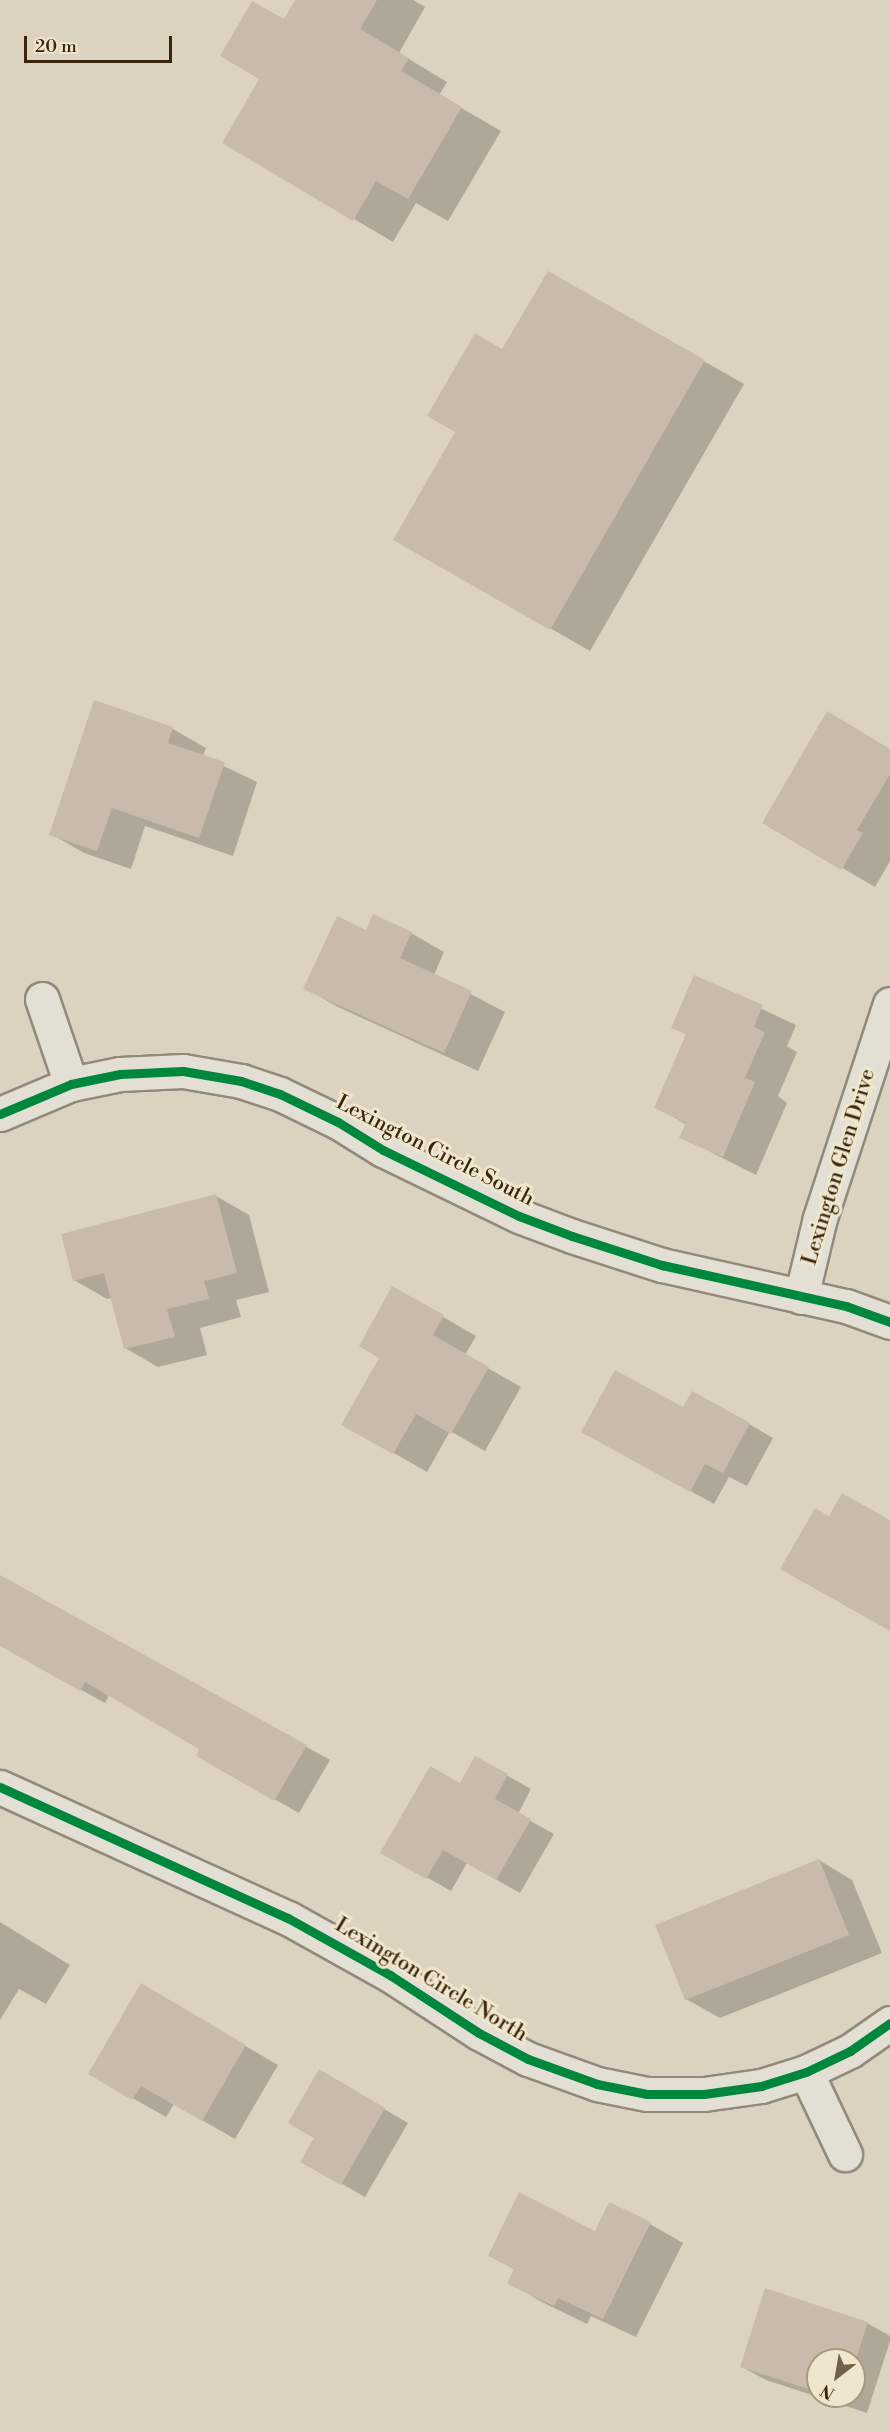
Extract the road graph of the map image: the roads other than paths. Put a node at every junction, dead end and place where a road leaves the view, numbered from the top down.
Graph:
1 (42, 999) dead end
2 (890, 1004) edge
3 (71, 1084) junction
4 (0, 1114) edge
5 (801, 1297) junction
6 (890, 1322) edge
7 (0, 1786) edge
8 (890, 2023) edge
9 (806, 2072) junction
10 (846, 2154) dead end

1 - 3 street
2 - 5 street, Lexington Glen Drive
3 - 4 street, Lexington Circle South
3 - 5 street, Lexington Circle South
5 - 6 street, Lexington Circle South
7 - 9 street, Lexington Circle North
8 - 9 street, Lexington Circle North
9 - 10 street

